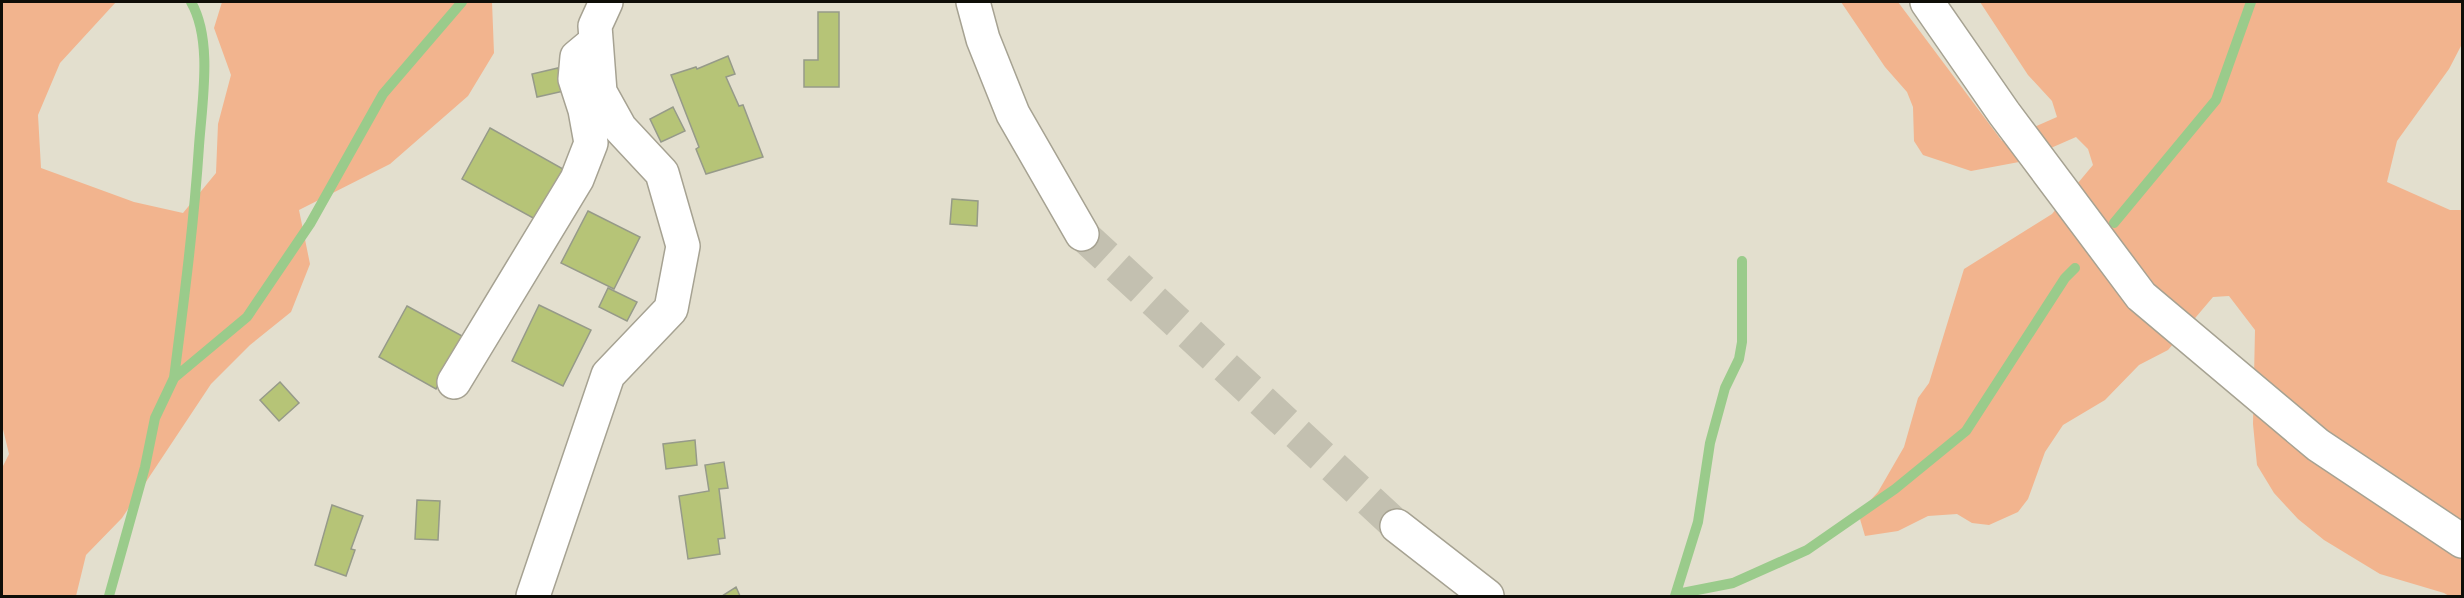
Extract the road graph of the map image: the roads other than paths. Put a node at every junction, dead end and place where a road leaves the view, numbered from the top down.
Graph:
1 (606, 2) edge
2 (973, 2) edge
3 (1927, 2) edge
4 (595, 42) junction
5 (1082, 234) tunnel mouth
6 (454, 382) dead end
7 (1398, 526) tunnel mouth
8 (2463, 541) edge
9 (533, 597) edge
10 (1487, 597) edge

1 - 4 main road
2 - 5 main road
3 - 8 main road
4 - 6 main road
4 - 9 main road
7 - 10 main road

